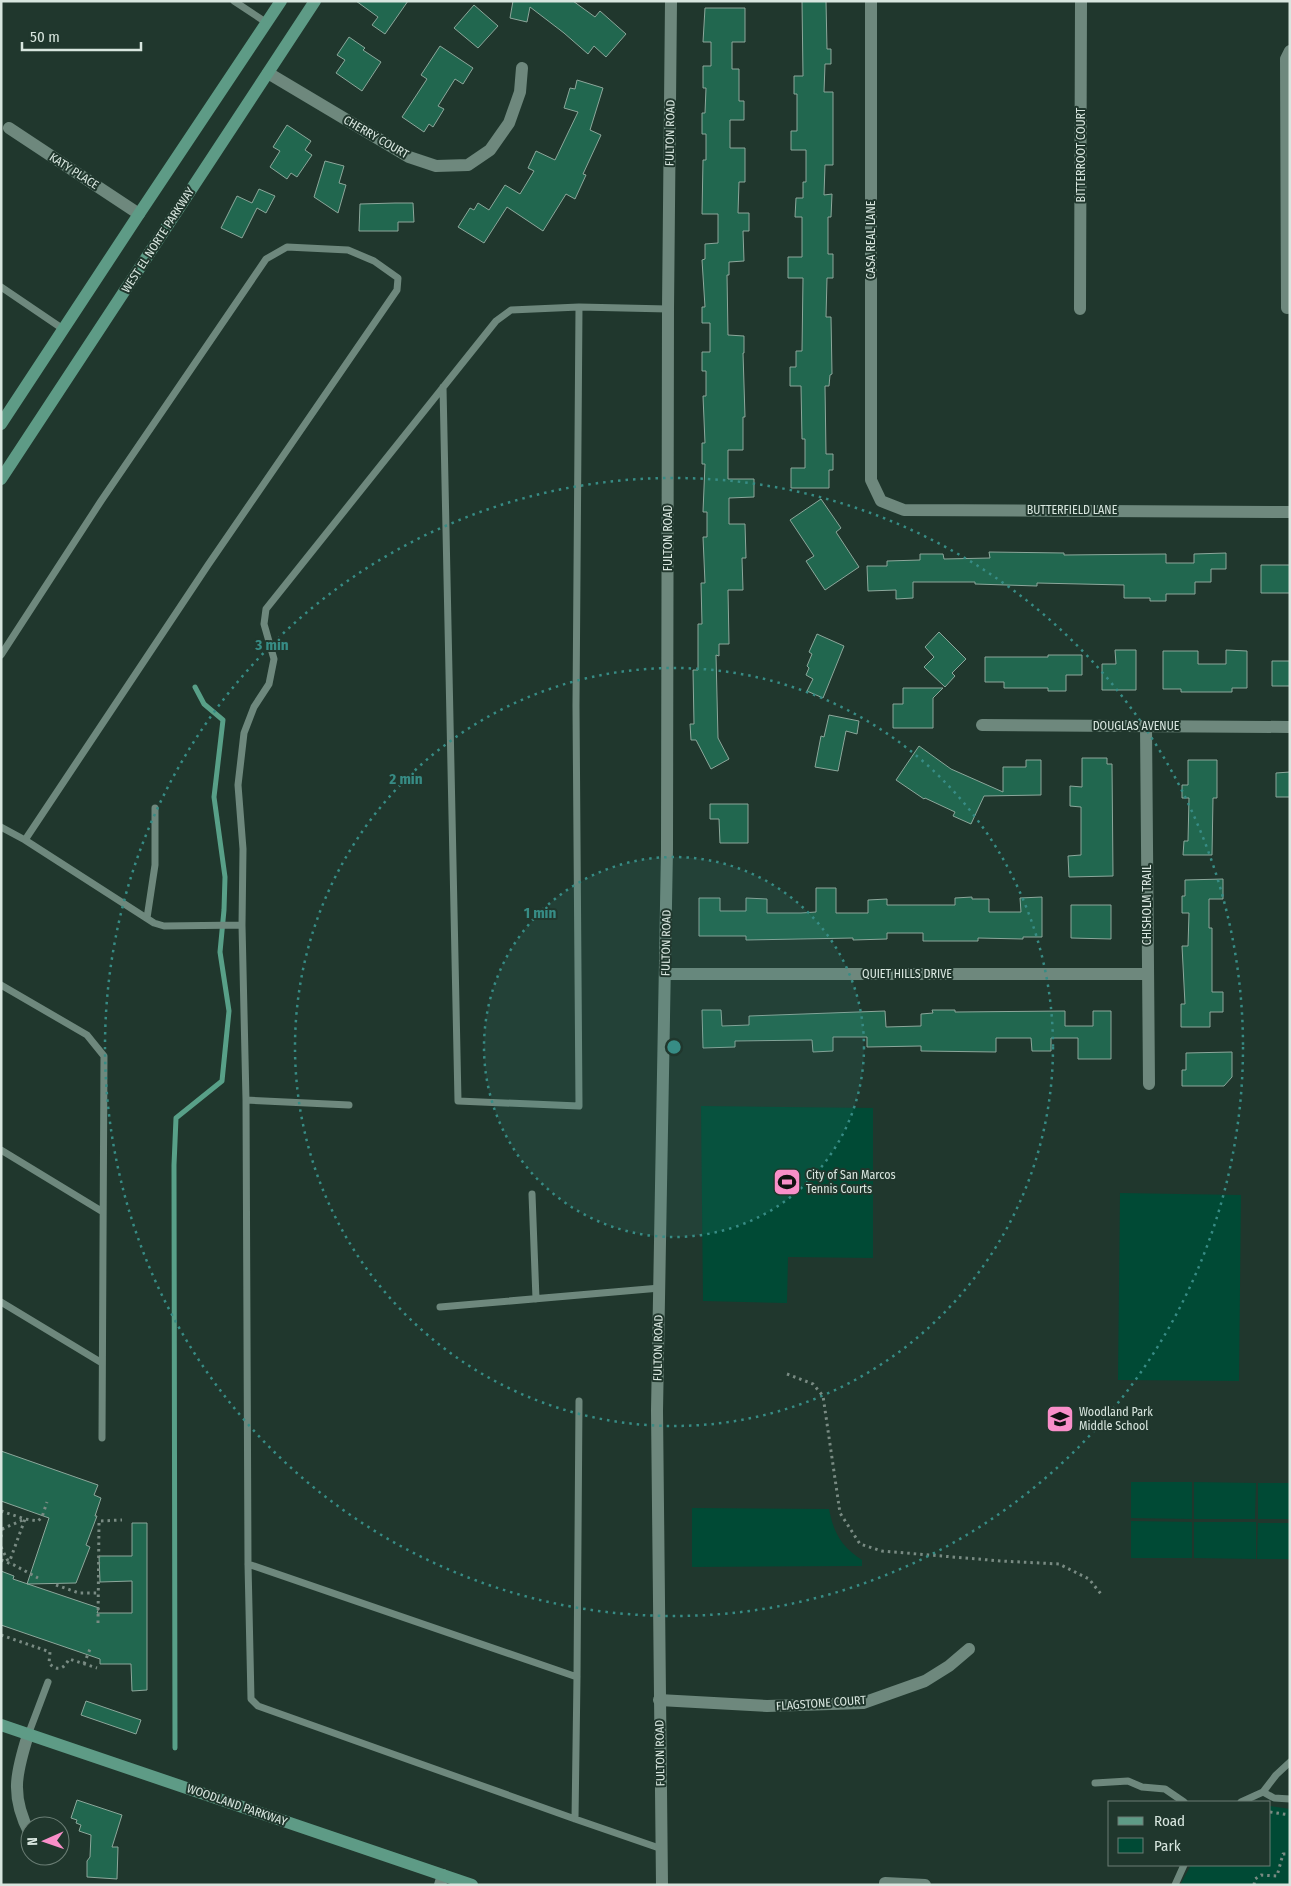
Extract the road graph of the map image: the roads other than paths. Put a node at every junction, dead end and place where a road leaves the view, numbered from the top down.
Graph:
1 (234, 1) edge
2 (282, 1) edge
3 (315, 1) edge
4 (671, 1) edge
5 (872, 1) edge
6 (1081, 1) edge
7 (267, 23) junction
8 (1290, 51) edge
9 (522, 68) dead end
10 (268, 73) junction
11 (9, 128) dead end
12 (139, 214) junction
13 (1, 287) edge
14 (579, 308) junction
15 (1080, 308) dead end
16 (1287, 308) dead end
17 (668, 310) junction
18 (64, 330) junction
19 (443, 386) junction
20 (1, 424) edge
21 (1, 479) edge
22 (870, 480) joint
23 (1290, 512) edge
24 (1, 654) edge
25 (982, 726) dead end
26 (1146, 726) junction
27 (1290, 727) edge
28 (155, 808) dead end
29 (1, 827) edge
30 (25, 840) junction
31 (147, 918) junction
32 (242, 925) junction
33 (666, 974) junction
34 (1148, 974) junction
35 (1, 985) edge
36 (1148, 1084) dead end
37 (246, 1100) junction
38 (349, 1105) dead end
39 (1, 1150) edge
40 (532, 1194) dead end
41 (103, 1212) junction
42 (660, 1288) junction
43 (536, 1299) junction
44 (1, 1302) edge
45 (440, 1307) dead end
46 (102, 1364) junction
47 (579, 1401) dead end
48 (102, 1438) dead end
49 (248, 1564) junction
50 (969, 1649) dead end
51 (578, 1678) junction
52 (48, 1682) dead end
53 (660, 1700) junction
54 (1, 1725) edge
55 (28, 1735) junction
56 (1290, 1762) edge
57 (1095, 1783) dead end
58 (1263, 1792) junction
59 (1290, 1799) edge
60 (1183, 1801) edge
61 (1243, 1801) edge
62 (22, 1816) edge
63 (574, 1819) junction
64 (662, 1849) junction
65 (1184, 1866) edge
66 (442, 1880) edge
67 (885, 1883) dead end
68 (472, 1885) edge
69 (662, 1885) edge
70 (925, 1885) edge
71 (1175, 1885) edge

1 - 7 lane
2 - 7 main road
3 - 10 main road, WEST EL NORTE PARKWAY
4 - 17 street, FULTON ROAD
5 - 22 street, CASA REAL LANE
6 - 15 street, BITTERROOT COURT
7 - 12 main road
8 - 16 street
9 - 10 street, CHERRY COURT
10 - 21 main road, WEST EL NORTE PARKWAY
11 - 12 street, KATY PLACE
12 - 18 main road
13 - 18 lane
14 - 17 lane
14 - 19 lane
14 - 19 lane
17 - 33 street, FULTON ROAD
18 - 20 main road
19 - 32 lane
22 - 23 street, BUTTERFIELD LANE
24 - 30 lane
25 - 26 street, DOUGLAS AVENUE
26 - 27 street, DOUGLAS AVENUE
26 - 34 street, CHISHOLM TRAIL
28 - 31 lane
29 - 30 lane
30 - 31 lane
31 - 32 lane
32 - 37 lane
33 - 34 street, QUIET HILLS DRIVE
33 - 42 street, FULTON ROAD
34 - 36 street, CHISHOLM TRAIL
35 - 41 lane
37 - 38 lane
37 - 49 lane
39 - 41 lane
40 - 43 lane
41 - 46 lane
42 - 43 lane
42 - 53 street, FULTON ROAD
43 - 45 lane
44 - 46 lane
46 - 48 lane
47 - 51 lane
49 - 51 lane
49 - 63 lane
50 - 53 street, FLAGSTONE COURT
51 - 63 lane
52 - 55 lane
53 - 64 street, FULTON ROAD
54 - 55 main road, WOODLAND PARKWAY
55 - 62 street
55 - 66 main road, WOODLAND PARKWAY
56 - 58 lane
57 - 60 lane
58 - 59 lane
58 - 61 lane
63 - 64 lane
64 - 69 street, FULTON ROAD
65 - 71 lane
66 - 68 main road, WOODLAND PARKWAY
67 - 70 street

